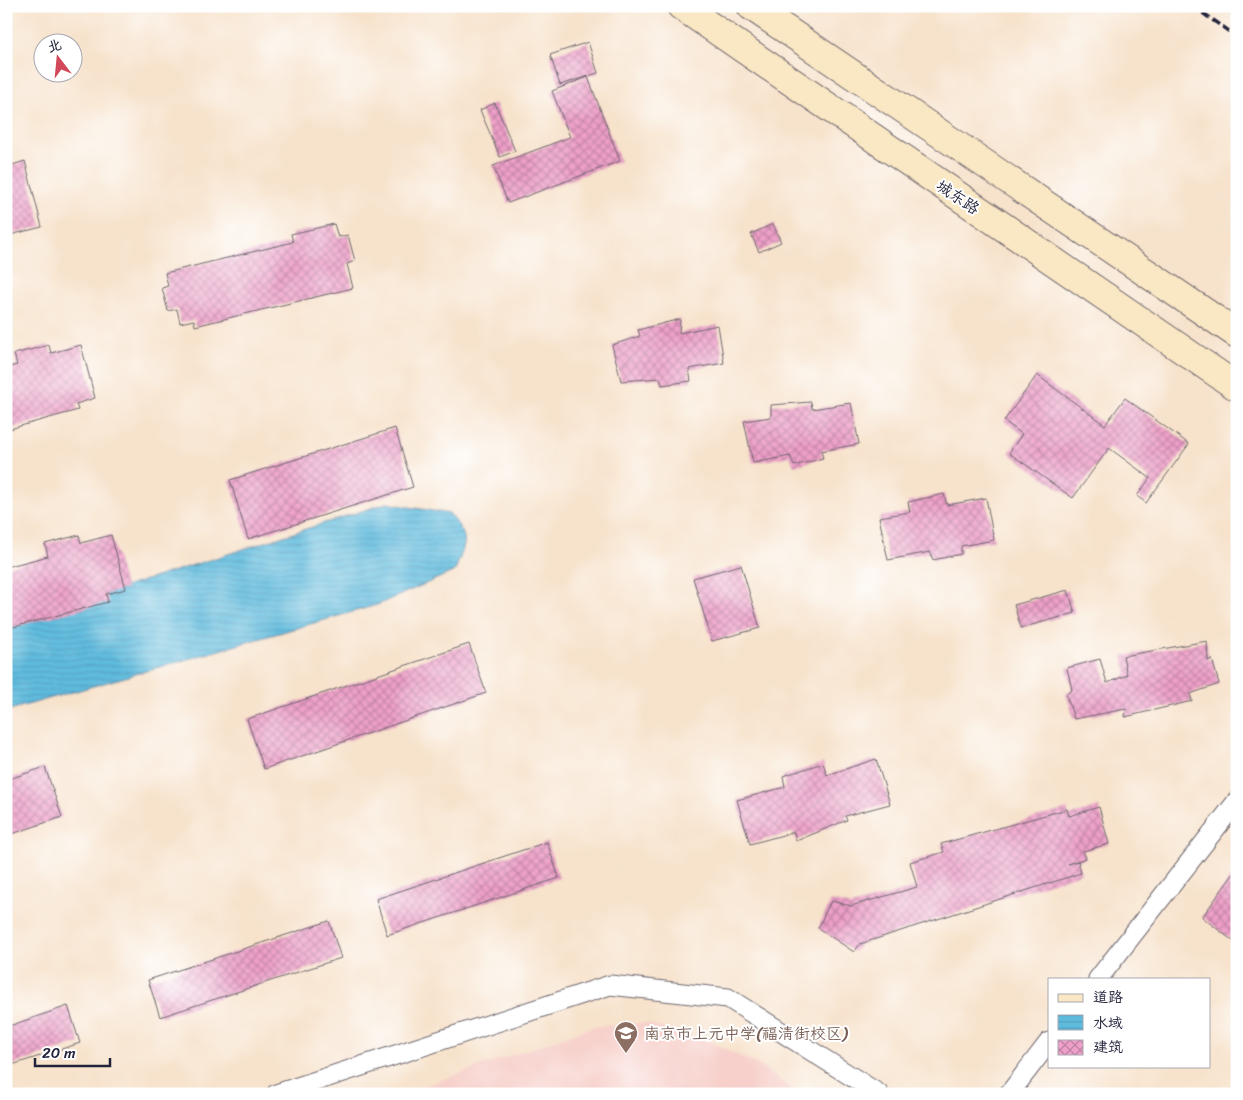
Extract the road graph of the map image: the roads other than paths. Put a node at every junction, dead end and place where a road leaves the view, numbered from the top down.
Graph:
1 (681, 6) edge
2 (751, 6) edge
3 (1237, 334) edge
4 (1237, 387) edge
5 (1237, 801) edge
6 (1099, 978) edge
7 (1048, 1043) edge
8 (276, 1094) edge
9 (879, 1094) edge
10 (1008, 1094) edge

1 - 4 main road, 城东路
2 - 3 main road
5 - 6 street
7 - 10 street
8 - 9 street

